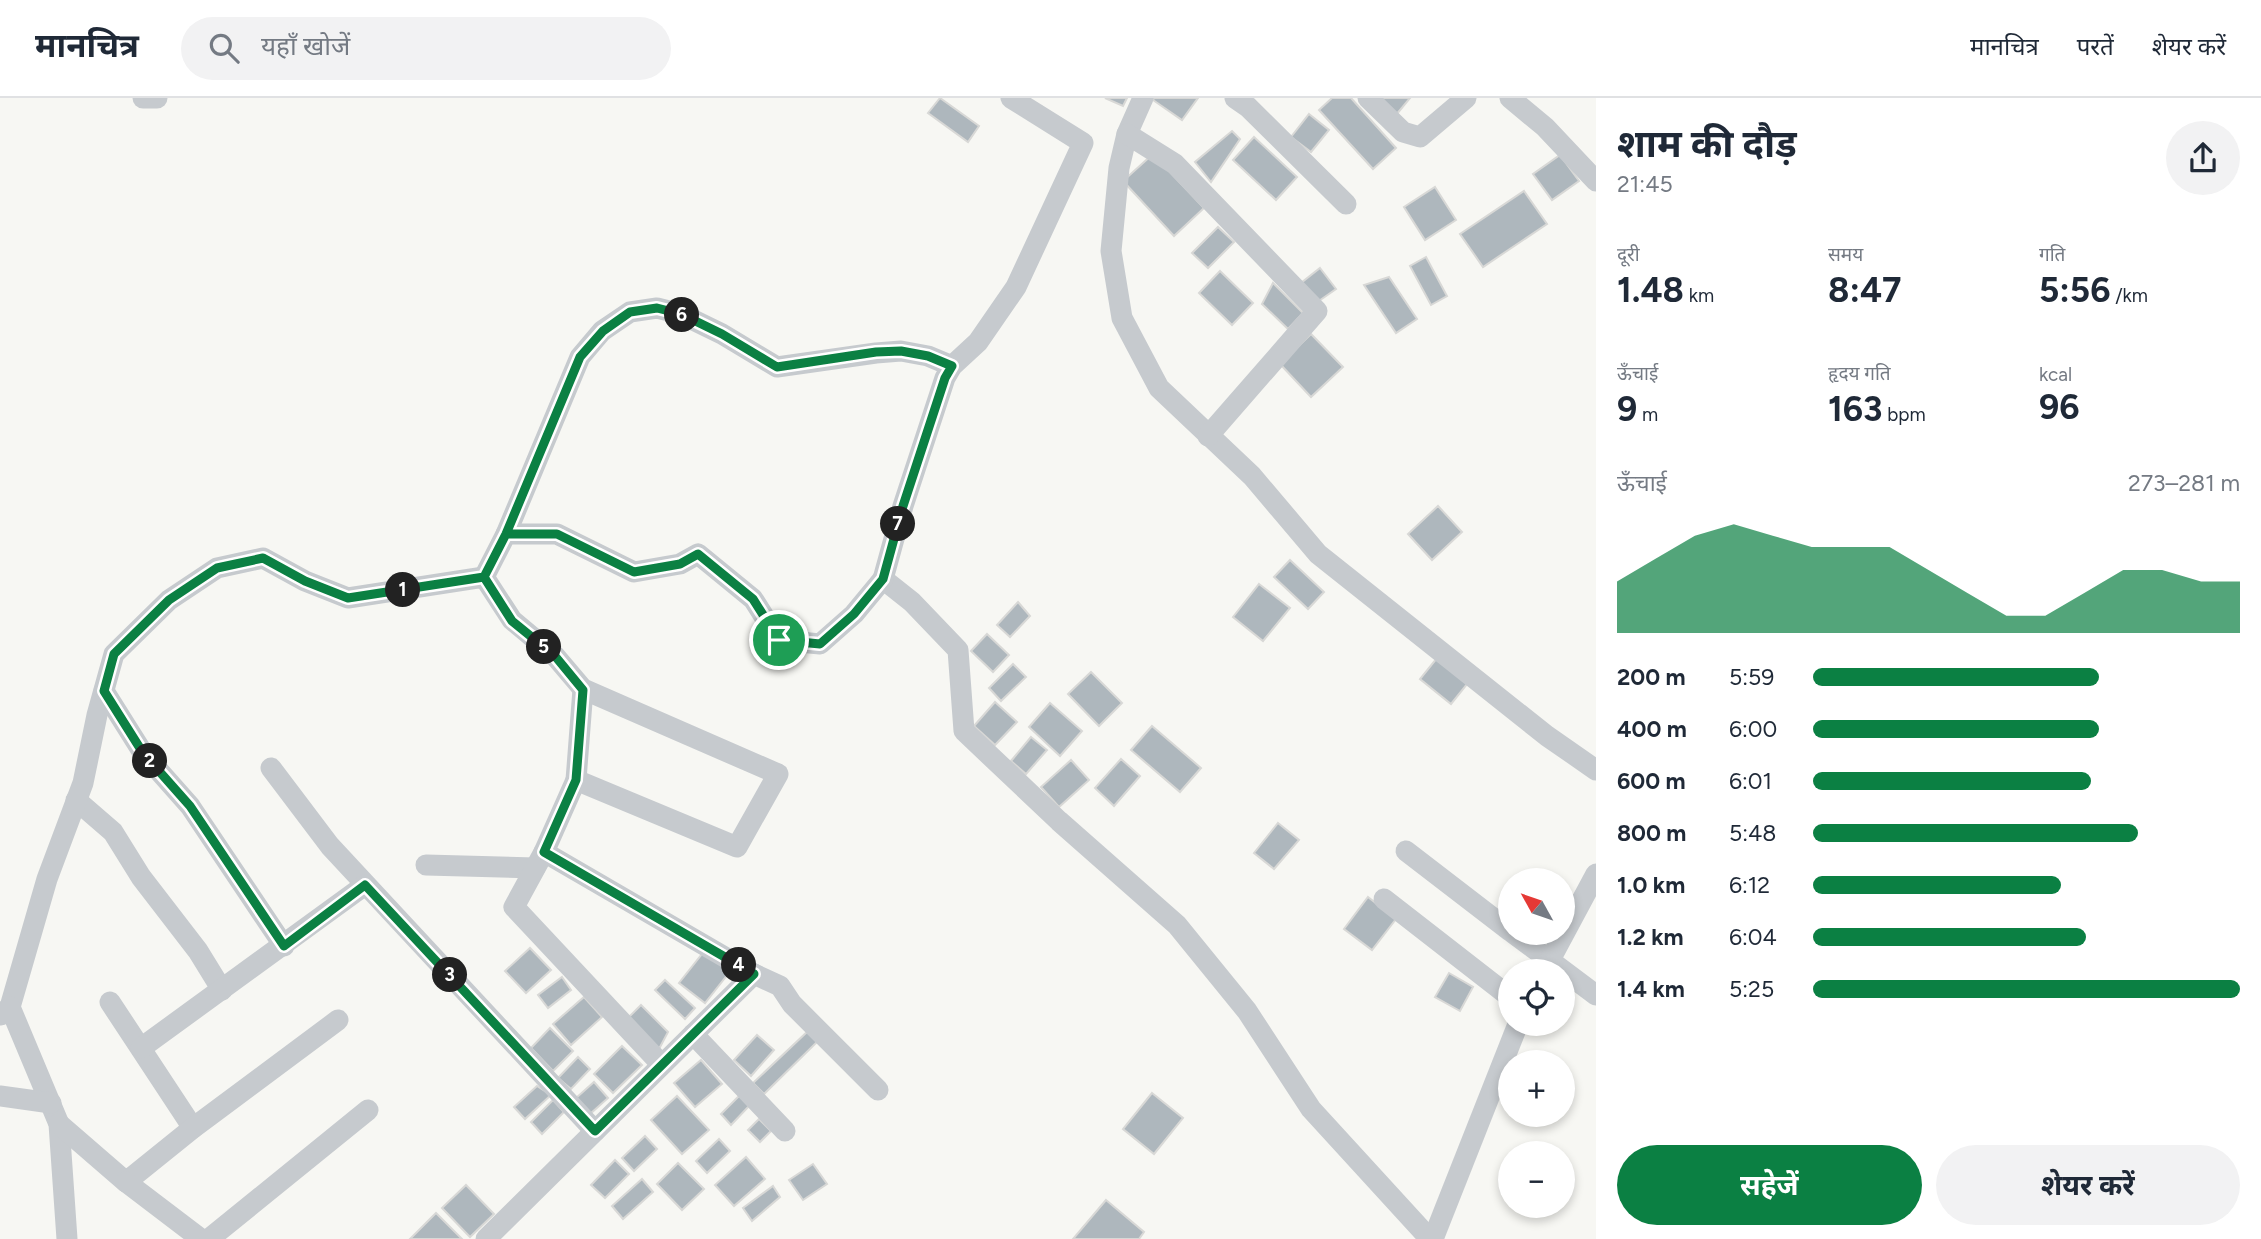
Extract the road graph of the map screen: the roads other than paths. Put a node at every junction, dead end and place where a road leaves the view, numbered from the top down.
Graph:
1 (143, 98) edge
2 (157, 98) edge
3 (1011, 98) edge
4 (1143, 98) edge
5 (1236, 98) edge
6 (1368, 98) edge
7 (1466, 98) edge
8 (1510, 98) edge
9 (1127, 134) junction
10 (1596, 181) edge
11 (1346, 204) dead end
12 (952, 366) junction
13 (1208, 436) junction
14 (506, 534) junction
15 (484, 577) junction
16 (883, 579) junction
17 (583, 690) junction
18 (104, 691) junction
19 (271, 768) dead end
20 (1596, 770) edge
21 (576, 780) junction
22 (76, 800) junction
23 (1406, 851) dead end
24 (539, 860) junction
25 (426, 865) dead end
26 (1596, 874) edge
27 (365, 885) junction
28 (1384, 899) dead end
29 (1498, 922) edge
30 (1525, 945) edge
31 (284, 946) junction
32 (1540, 959) edge
33 (1551, 959) edge
34 (754, 974) junction
35 (1575, 983) edge
36 (1498, 988) edge
37 (222, 990) junction
38 (1596, 995) edge
39 (110, 1002) dead end
40 (5, 1011) edge
41 (338, 1020) dead end
42 (693, 1034) junction
43 (1513, 1036) edge
44 (141, 1048) junction
45 (662, 1065) junction
46 (878, 1090) dead end
47 (0, 1097) edge
48 (51, 1103) junction
49 (368, 1110) dead end
50 (59, 1124) junction
51 (192, 1128) junction
52 (595, 1131) junction
53 (785, 1131) dead end
54 (126, 1182) junction
55 (67, 1239) edge
56 (201, 1239) edge
57 (209, 1239) edge
58 (486, 1239) edge
59 (1431, 1239) edge

1 - 2 street
3 - 12 street
4 - 9 street
5 - 11 street
6 - 7 street
8 - 10 street
9 - 13 street
9 - 13 street
12 - 14 street
12 - 16 street
13 - 20 street
14 - 15 street
14 - 16 street
15 - 17 street
15 - 18 street
16 - 59 street
17 - 21 street
17 - 21 street
18 - 22 street
18 - 31 street
19 - 27 street
21 - 24 street
22 - 37 street
22 - 40 street
23 - 29 street
24 - 25 street
24 - 34 street
24 - 45 street
26 - 33 street
27 - 31 street
27 - 52 street
28 - 36 street
30 - 32 street
31 - 37 street
34 - 42 street
34 - 46 street
35 - 38 street
37 - 44 street
39 - 44 street
40 - 48 street
41 - 51 street
42 - 45 street
42 - 53 street
43 - 59 street
44 - 51 street
45 - 52 street
47 - 48 street
48 - 50 street
49 - 57 street
50 - 54 street
50 - 55 street
51 - 54 street
52 - 58 street
54 - 56 street

